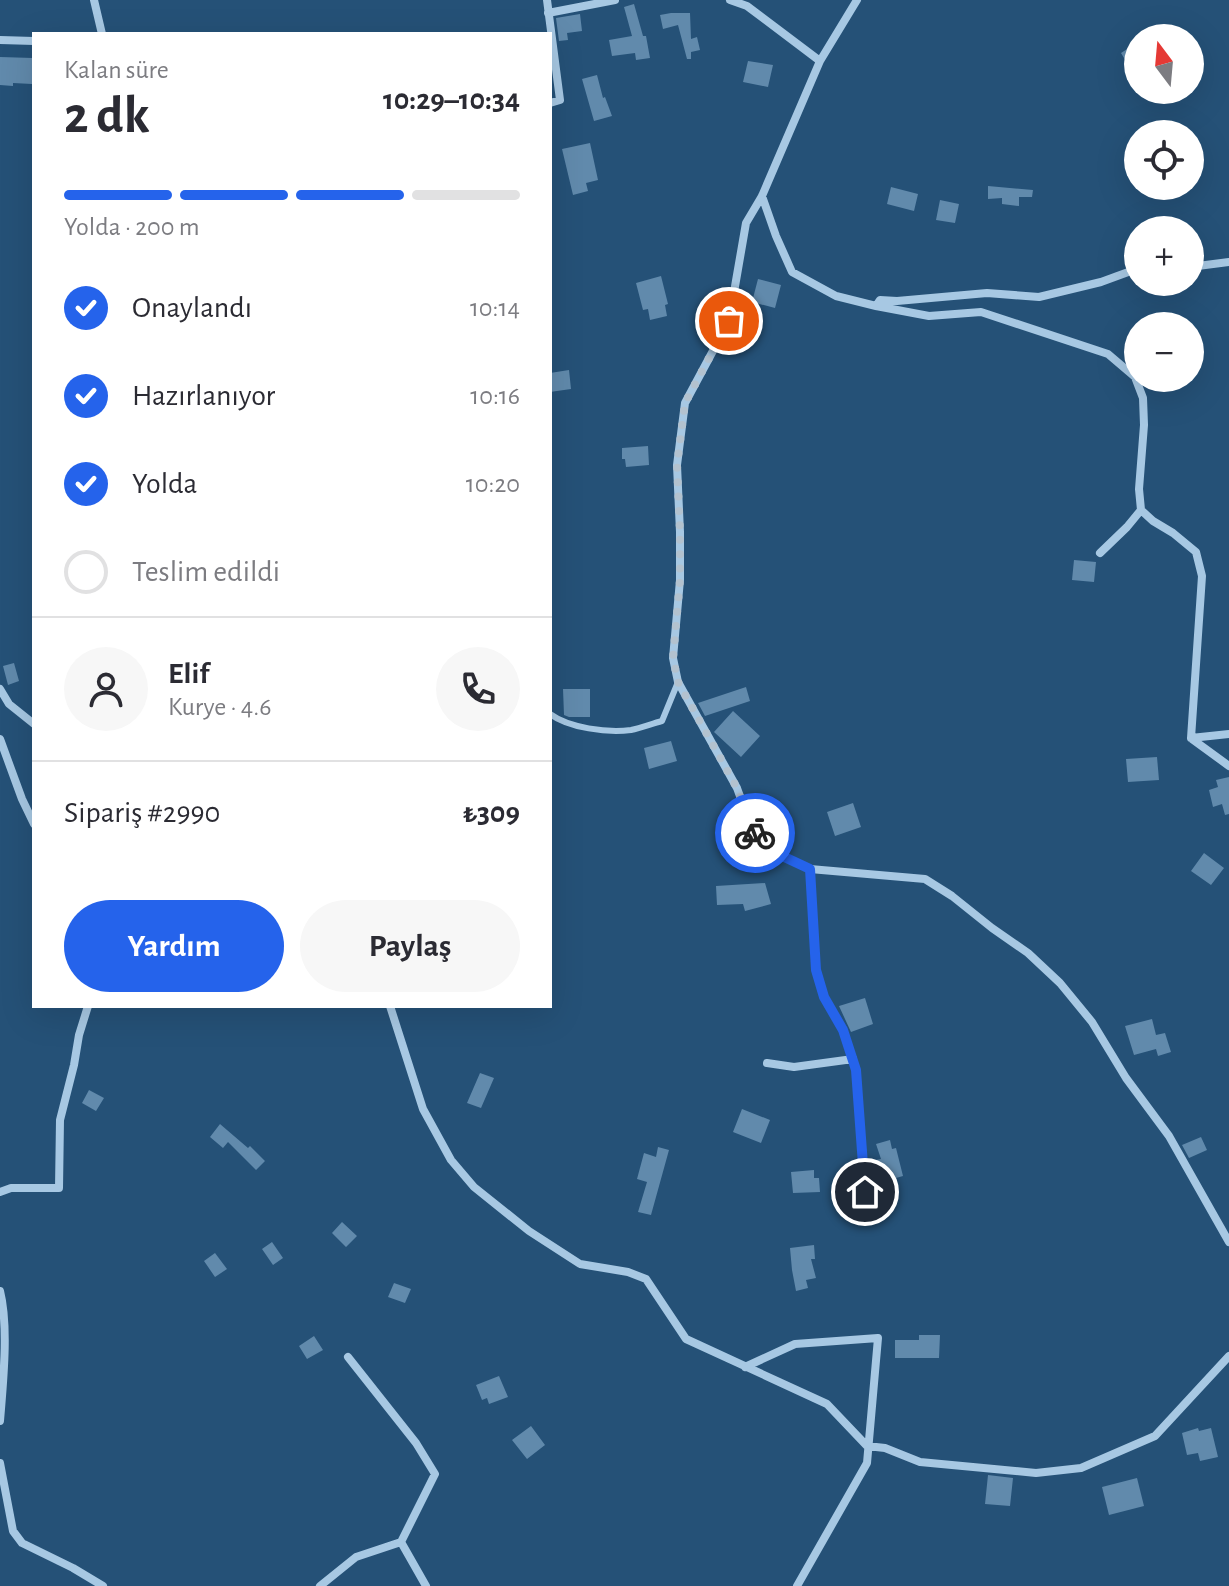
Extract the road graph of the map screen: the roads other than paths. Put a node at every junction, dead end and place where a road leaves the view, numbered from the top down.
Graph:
1 (94, 0) edge
2 (547, 0) edge
3 (615, 0) edge
4 (730, 0) edge
5 (857, 0) edge
6 (548, 13) junction
7 (102, 32) edge
8 (551, 32) edge
9 (0, 40) edge
10 (32, 41) edge
11 (552, 42) edge
12 (820, 61) junction
13 (552, 102) edge
14 (762, 196) junction
15 (1229, 262) edge
16 (1204, 265) edge
17 (1124, 274) edge
18 (876, 306) junction
19 (1141, 510) junction
20 (1100, 553) dead end
21 (678, 682) junction
22 (0, 689) edge
23 (552, 715) edge
24 (32, 722) edge
25 (1229, 734) edge
26 (1191, 738) junction
27 (0, 739) edge
28 (1229, 766) edge
29 (32, 820) edge
30 (810, 869) junction
31 (87, 1008) edge
32 (391, 1008) edge
33 (853, 1059) junction
34 (767, 1063) dead end
35 (0, 1192) edge
36 (865, 1192) dead end
37 (1229, 1242) edge
38 (0, 1291) edge
39 (1229, 1356) edge
40 (348, 1357) dead end
41 (745, 1367) junction
42 (0, 1421) edge
43 (867, 1446) junction
44 (0, 1463) edge
45 (401, 1542) junction
46 (103, 1586) edge
47 (320, 1586) edge
48 (426, 1586) edge
49 (797, 1586) edge

1 - 7 street
2 - 6 street
3 - 6 street
4 - 12 street
5 - 12 street
6 - 8 street
9 - 10 street
11 - 13 street
12 - 14 street
14 - 18 street
14 - 21 street
15 - 16 street
17 - 18 street
18 - 19 street
19 - 20 street
19 - 26 street
21 - 23 lane
21 - 30 street
22 - 24 street
25 - 26 street
26 - 28 street
27 - 29 street
30 - 33 street
30 - 37 street
31 - 35 street
32 - 41 street
33 - 34 street
33 - 36 street
38 - 42 street
39 - 43 street
40 - 45 street
41 - 43 street
41 - 43 street
43 - 49 street
44 - 46 street
45 - 47 street
45 - 48 street

